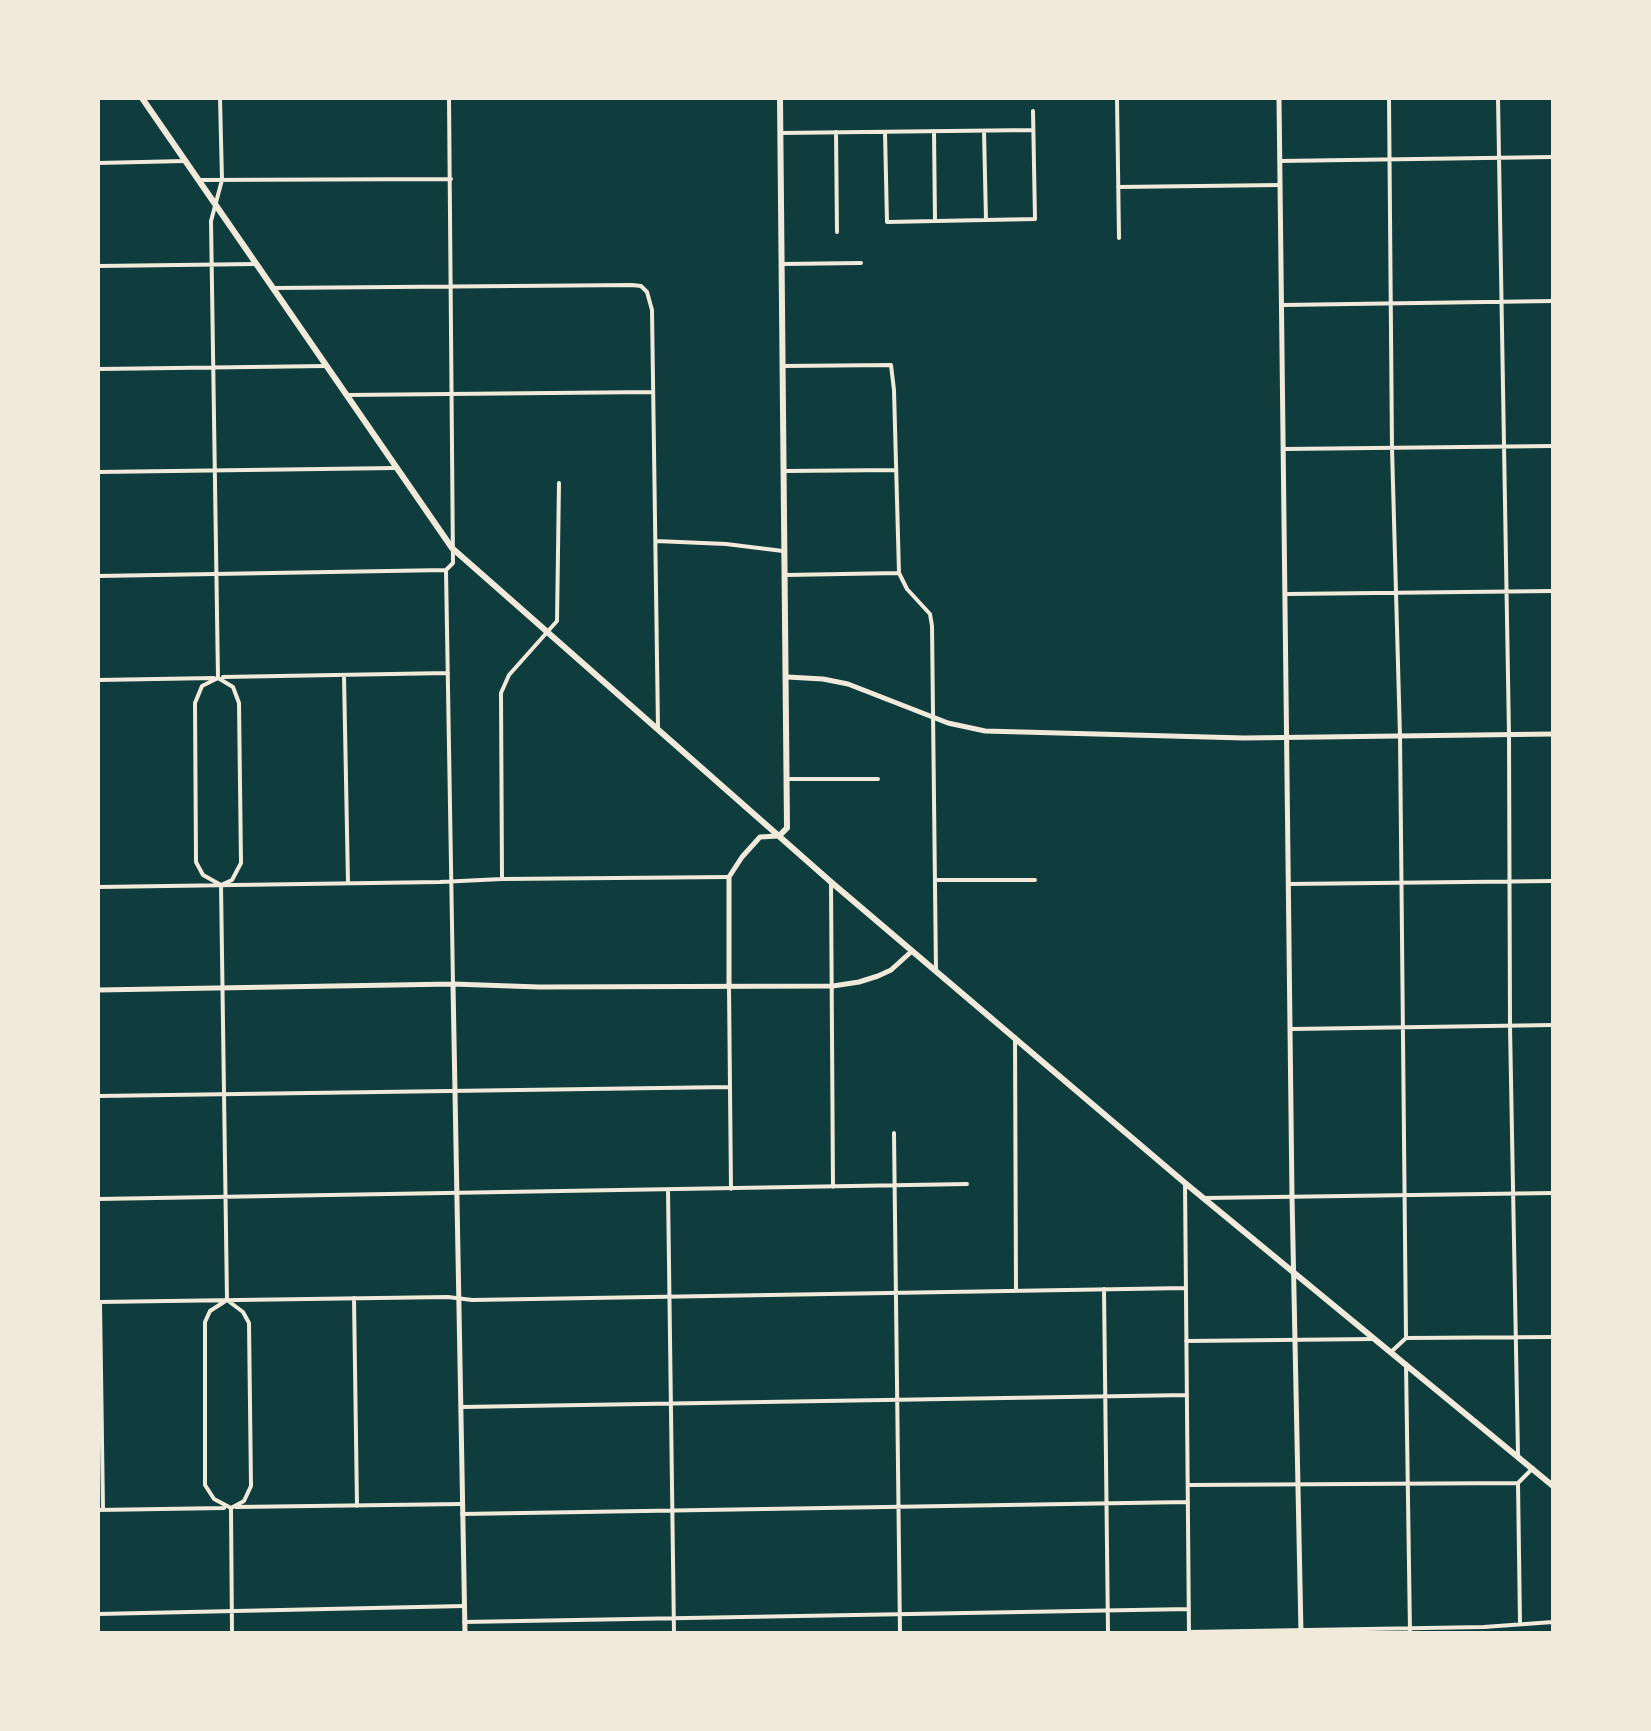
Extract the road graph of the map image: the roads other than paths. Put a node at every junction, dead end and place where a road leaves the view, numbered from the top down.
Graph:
1 (142, 98) edge
2 (220, 98) edge
3 (449, 98) edge
4 (780, 98) edge
5 (1117, 98) edge
6 (1279, 98) edge
7 (1389, 98) edge
8 (1498, 98) edge
9 (1033, 111) dead end
10 (1033, 130) junction
11 (934, 131) junction
12 (984, 131) junction
13 (836, 132) junction
14 (885, 132) junction
15 (780, 133) junction
16 (1553, 157) edge
17 (1499, 158) junction
18 (1389, 160) junction
19 (185, 161) junction
20 (1280, 161) junction
21 (98, 163) edge
22 (451, 179) junction
23 (199, 180) junction
24 (222, 180) junction
25 (1280, 185) junction
26 (1118, 187) junction
27 (215, 205) junction
28 (986, 220) junction
29 (935, 221) junction
30 (837, 232) dead end
31 (1119, 238) dead end
32 (861, 263) dead end
33 (257, 264) junction
34 (782, 264) junction
35 (212, 265) junction
36 (98, 266) edge
37 (451, 286) junction
38 (273, 288) junction
39 (1553, 301) edge
40 (1501, 302) junction
41 (1392, 303) junction
42 (1283, 305) junction
43 (326, 366) junction
44 (783, 366) junction
45 (214, 367) junction
46 (98, 369) edge
47 (653, 392) junction
48 (452, 393) junction
49 (346, 395) junction
50 (1553, 446) edge
51 (1504, 447) junction
52 (1392, 448) junction
53 (1284, 449) junction
54 (395, 468) junction
55 (214, 470) junction
56 (896, 470) junction
57 (784, 471) junction
58 (98, 472) edge
59 (559, 483) dead end
60 (655, 541) junction
61 (452, 548) junction
62 (786, 551) junction
63 (446, 570) junction
64 (899, 573) junction
65 (216, 574) junction
66 (786, 575) junction
67 (98, 576) edge
68 (1507, 591) junction
69 (1553, 591) edge
70 (1397, 593) junction
71 (1287, 594) junction
72 (546, 631) junction
73 (448, 673) junction
74 (344, 676) junction
75 (787, 677) junction
76 (218, 678) junction
77 (98, 680) edge
78 (932, 718) junction
79 (658, 731) junction
80 (1509, 734) junction
81 (1553, 734) edge
82 (1400, 736) junction
83 (1288, 737) junction
84 (787, 779) junction
85 (878, 779) dead end
86 (779, 836) junction
87 (729, 877) junction
88 (502, 879) junction
89 (935, 880) junction
90 (1035, 880) dead end
91 (451, 881) junction
92 (1511, 881) junction
93 (1553, 881) edge
94 (831, 882) junction
95 (348, 883) junction
96 (1401, 883) junction
97 (1289, 884) junction
98 (221, 885) junction
99 (98, 887) edge
100 (912, 951) junction
101 (936, 971) junction
102 (453, 984) junction
103 (833, 986) junction
104 (222, 987) junction
105 (729, 987) junction
106 (98, 990) edge
107 (1553, 1025) edge
108 (1510, 1026) junction
109 (1401, 1027) junction
110 (1292, 1029) junction
111 (1015, 1036) junction
112 (730, 1087) junction
113 (456, 1089) junction
114 (224, 1094) junction
115 (98, 1096) edge
116 (894, 1133) dead end
117 (1185, 1183) junction
118 (967, 1184) dead end
119 (895, 1186) junction
120 (833, 1187) junction
121 (731, 1189) junction
122 (668, 1190) junction
123 (458, 1193) junction
124 (1514, 1193) junction
125 (1553, 1193) edge
126 (1403, 1194) junction
127 (1292, 1196) junction
128 (227, 1197) junction
129 (1205, 1198) junction
130 (98, 1199) edge
131 (1294, 1272) junction
132 (1186, 1288) junction
133 (1104, 1289) junction
134 (1016, 1290) junction
135 (895, 1292) junction
136 (669, 1296) junction
137 (354, 1298) junction
138 (459, 1298) junction
139 (227, 1300) junction
140 (99, 1302) edge
141 (1517, 1337) junction
142 (1553, 1337) edge
143 (1406, 1338) junction
144 (1375, 1339) junction
145 (1295, 1340) junction
146 (1186, 1341) junction
147 (1391, 1352) junction
148 (1406, 1364) junction
149 (1187, 1395) junction
150 (1105, 1396) junction
151 (898, 1399) junction
152 (672, 1403) junction
153 (461, 1407) junction
154 (1518, 1455) junction
155 (1533, 1468) junction
156 (1518, 1483) junction
157 (1408, 1484) junction
158 (1552, 1484) edge
159 (1188, 1485) junction
160 (1298, 1485) junction
161 (1188, 1502) junction
162 (1106, 1503) junction
163 (462, 1504) junction
164 (357, 1506) junction
165 (899, 1506) junction
166 (231, 1508) junction
167 (100, 1510) edge
168 (673, 1511) junction
169 (462, 1514) junction
170 (464, 1606) junction
171 (1189, 1609) junction
172 (1108, 1610) junction
173 (232, 1611) junction
174 (98, 1614) edge
175 (900, 1615) junction
176 (674, 1618) junction
177 (464, 1622) junction
178 (1553, 1622) edge
179 (1520, 1623) junction
180 (1410, 1630) edge
181 (1189, 1632) edge
182 (1301, 1632) edge
183 (232, 1633) edge
184 (465, 1633) edge
185 (674, 1633) edge
186 (900, 1633) edge
187 (1108, 1633) edge

1 - 19 main road
2 - 24 street
3 - 22 street
4 - 15 main road
5 - 26 street
6 - 20 street
7 - 18 street
8 - 17 street
9 - 10 street
10 - 12 street
10 - 28 street
11 - 12 street
11 - 14 street
11 - 29 street
12 - 28 street
13 - 14 street
13 - 15 street
13 - 30 street
14 - 29 street
15 - 34 main road
16 - 17 street
17 - 18 street
17 - 40 street
18 - 20 street
18 - 41 street
19 - 21 street
19 - 23 main road
20 - 25 street
22 - 24 street
22 - 37 street
23 - 24 street
23 - 27 main road
24 - 27 street
25 - 26 street
25 - 42 street
26 - 31 street
27 - 33 main road
27 - 35 street
28 - 29 street
32 - 34 street
33 - 35 street
33 - 38 main road
34 - 44 main road
35 - 36 street
35 - 45 street
37 - 38 street
37 - 47 street
37 - 48 street
38 - 43 main road
39 - 40 street
40 - 41 street
40 - 51 street
41 - 42 street
41 - 52 street
42 - 53 street
43 - 45 street
43 - 49 main road
44 - 56 street
44 - 57 main road
45 - 46 street
45 - 55 street
47 - 48 street
47 - 60 street
48 - 49 street
48 - 61 street
49 - 54 main road
50 - 51 street
51 - 52 street
51 - 68 street
52 - 53 street
52 - 70 street
53 - 71 street
54 - 55 street
54 - 61 main road
55 - 58 street
55 - 65 street
56 - 57 street
56 - 64 street
57 - 62 main road
59 - 72 street
60 - 62 street
60 - 79 street
61 - 63 street
61 - 72 main road
62 - 66 main road
63 - 65 street
63 - 73 street
64 - 66 street
64 - 78 street
65 - 67 street
65 - 76 street
66 - 75 main road
68 - 69 street
68 - 70 street
68 - 80 street
70 - 71 street
70 - 82 street
71 - 83 street
72 - 79 main road
72 - 88 street
73 - 74 street
73 - 91 street
74 - 76 street
74 - 95 street
75 - 78 street
75 - 84 main road
76 - 77 street
76 - 98 street
76 - 98 street
78 - 83 street
78 - 89 street
79 - 86 main road
80 - 81 street
80 - 82 street
80 - 92 street
82 - 83 street
82 - 96 street
83 - 97 street
84 - 85 street
84 - 86 main road
86 - 87 street
86 - 94 main road
87 - 88 street
87 - 105 street
88 - 91 street
89 - 90 street
89 - 101 street
91 - 95 street
91 - 102 street
92 - 93 street
92 - 96 street
92 - 108 street
94 - 100 main road
94 - 103 street
95 - 98 street
96 - 97 street
96 - 109 street
97 - 110 street
98 - 99 street
98 - 104 street
100 - 101 main road
100 - 103 street
101 - 111 main road
102 - 104 street
102 - 105 street
102 - 113 street
103 - 105 street
103 - 120 street
104 - 106 street
104 - 114 street
105 - 112 street
107 - 108 street
108 - 109 street
108 - 124 street
109 - 110 street
109 - 126 street
110 - 127 street
111 - 117 main road
111 - 134 street
112 - 113 street
112 - 121 street
113 - 114 street
113 - 123 street
114 - 115 street
114 - 128 street
116 - 119 street
117 - 129 main road
117 - 132 street
118 - 119 street
119 - 120 street
119 - 135 street
120 - 121 street
121 - 122 street
122 - 123 street
122 - 136 street
123 - 128 street
123 - 138 street
124 - 125 street
124 - 126 street
124 - 141 street
126 - 127 street
126 - 143 street
127 - 129 street
127 - 131 street
128 - 130 street
128 - 139 street
129 - 131 main road
131 - 144 main road
131 - 145 street
132 - 133 street
132 - 146 street
133 - 134 street
133 - 150 street
134 - 135 street
135 - 136 street
135 - 151 street
136 - 138 street
136 - 152 street
137 - 138 street
137 - 139 street
137 - 164 street
138 - 153 street
139 - 140 street
139 - 166 street
139 - 166 street
140 - 167 street
141 - 142 street
141 - 143 street
141 - 154 street
143 - 147 street
144 - 145 street
144 - 147 main road
145 - 146 street
145 - 160 street
146 - 149 street
147 - 148 main road
148 - 154 main road
148 - 157 street
149 - 150 street
149 - 159 street
150 - 151 street
150 - 162 street
151 - 152 street
151 - 165 street
152 - 153 street
152 - 168 street
153 - 163 street
154 - 155 main road
155 - 156 street
155 - 158 main road
156 - 157 street
156 - 179 street
157 - 160 street
157 - 180 street
159 - 160 street
159 - 161 street
160 - 182 street
161 - 162 street
161 - 171 street
162 - 165 street
162 - 172 street
163 - 164 street
163 - 169 street
164 - 166 street
165 - 168 street
165 - 175 street
166 - 167 street
166 - 173 street
168 - 169 street
168 - 176 street
169 - 170 street
170 - 173 street
170 - 177 street
171 - 172 street
171 - 181 street
172 - 175 street
172 - 187 street
173 - 174 street
173 - 183 street
175 - 176 street
175 - 186 street
176 - 177 street
176 - 185 street
177 - 184 street
178 - 179 street
179 - 180 street
180 - 182 street
181 - 182 street

